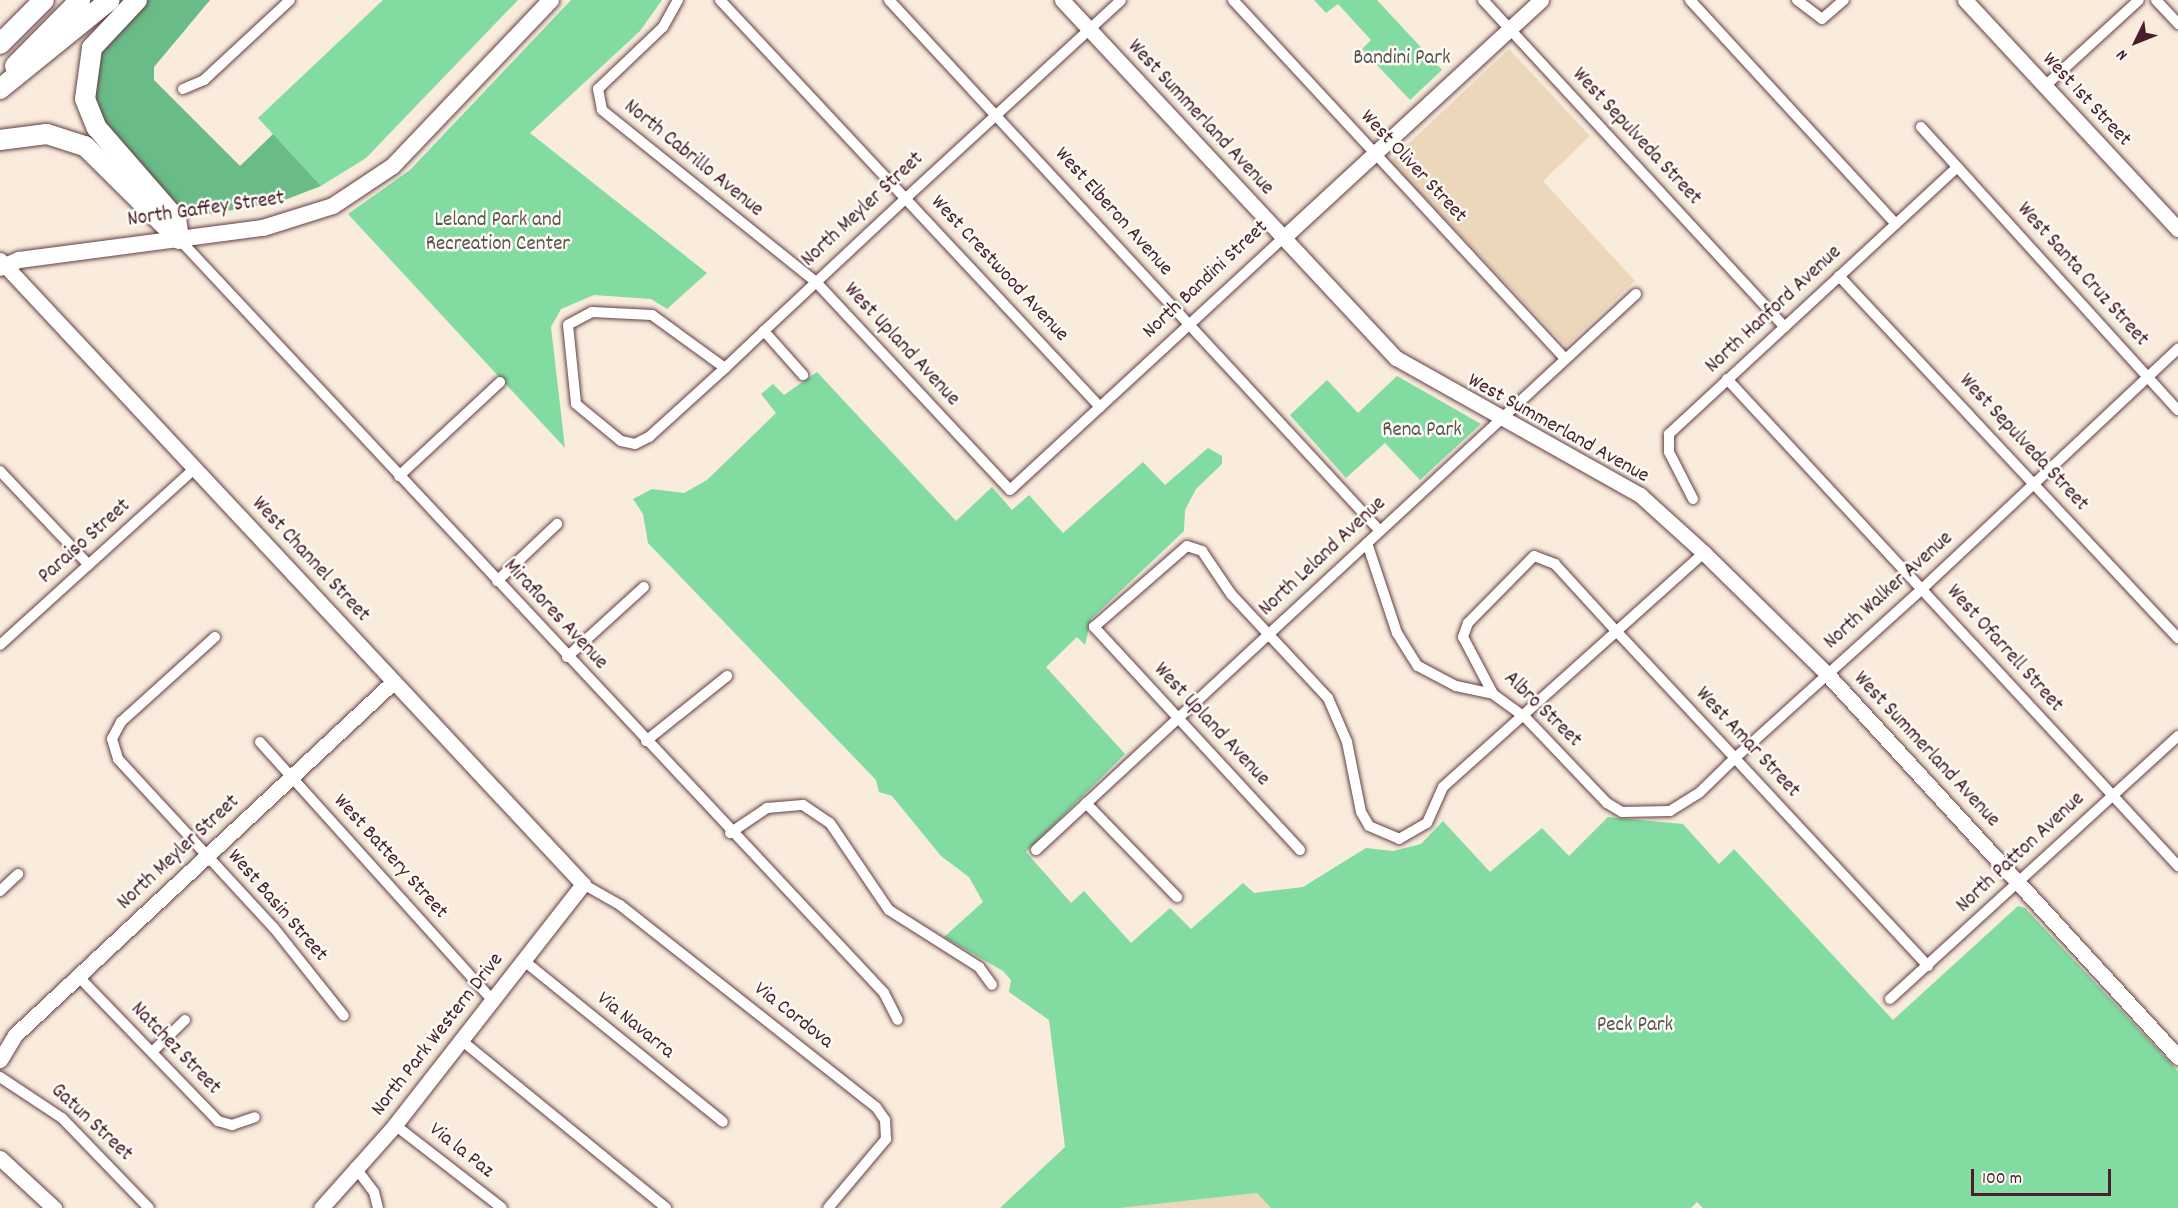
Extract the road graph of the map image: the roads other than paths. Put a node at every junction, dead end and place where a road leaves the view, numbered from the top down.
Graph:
1 (80, 0) edge
2 (110, 0) edge
3 (137, 0) edge
4 (291, 0) edge
5 (551, 0) edge
6 (678, 0) edge
7 (720, 0) edge
8 (889, 0) edge
9 (1062, 0) edge
10 (1121, 0) edge
11 (1233, 0) edge
12 (1483, 0) edge
13 (1541, 0) edge
14 (1690, 0) edge
15 (1797, 0) edge
16 (1844, 0) edge
17 (1965, 0) edge
18 (2139, 0) edge
19 (2156, 0) edge
20 (42, 1) edge
21 (2178, 24) edge
22 (1509, 28) junction
23 (1089, 29) junction
24 (0, 44) edge
25 (0, 81) edge
26 (2045, 86) junction
27 (0, 89) edge
28 (183, 89) dead end
29 (997, 114) junction
30 (1921, 127) dead end
31 (0, 140) edge
32 (1374, 153) junction
33 (1957, 167) junction
34 (906, 198) junction
35 (1896, 224) junction
36 (2178, 229) edge
37 (1283, 238) junction
38 (179, 239) junction
39 (2, 262) edge
40 (1839, 276) junction
41 (816, 282) junction
42 (1636, 294) dead end
43 (1190, 324) junction
44 (1785, 327) junction
45 (764, 331) junction
46 (2178, 349) edge
47 (1565, 359) junction
48 (725, 368) junction
49 (803, 375) dead end
50 (2148, 377) junction
51 (1727, 379) junction
52 (500, 382) dead end
53 (1100, 407) junction
54 (2178, 410) edge
55 (1502, 418) junction
56 (195, 468) junction
57 (0, 471) edge
58 (399, 476) junction
59 (2035, 484) junction
60 (1006, 488) joint
61 (1694, 499) dead end
62 (557, 524) dead end
63 (1380, 531) junction
64 (1367, 543) junction
65 (1704, 553) junction
66 (1534, 556) joint
67 (89, 565) junction
68 (496, 581) junction
69 (644, 587) dead end
70 (1922, 589) junction
71 (1617, 632) junction
72 (1267, 636) junction
73 (215, 637) dead end
74 (2178, 638) edge
75 (0, 645) edge
76 (567, 657) junction
77 (1827, 675) junction
78 (727, 676) dead end
79 (393, 681) junction
80 (1493, 694) junction
81 (1525, 717) junction
82 (1178, 718) junction
83 (2178, 736) edge
84 (646, 741) junction
85 (260, 742) dead end
86 (1735, 758) junction
87 (292, 777) junction
88 (2112, 796) junction
89 (1086, 803) junction
90 (1607, 803) joint
91 (730, 833) junction
92 (1036, 850) dead end
93 (1300, 850) dead end
94 (207, 855) junction
95 (2178, 866) edge
96 (18, 874) dead end
97 (2019, 882) junction
98 (583, 884) junction
99 (0, 891) edge
100 (1177, 897) dead end
101 (523, 960) junction
102 (1928, 966) junction
103 (78, 976) junction
104 (992, 985) dead end
105 (491, 999) junction
106 (1890, 999) dead end
107 (344, 1016) dead end
108 (185, 1020) dead end
109 (898, 1020) dead end
110 (461, 1040) junction
111 (152, 1052) junction
112 (2178, 1057) edge
113 (0, 1060) edge
114 (0, 1077) edge
115 (255, 1118) dead end
116 (723, 1122) dead end
117 (395, 1125) junction
118 (0, 1158) edge
119 (355, 1167) junction
120 (54, 1208) edge
121 (149, 1208) edge
122 (321, 1208) edge
123 (378, 1208) edge
124 (502, 1208) edge
125 (666, 1208) edge
126 (828, 1208) edge

1 - 25 highway
2 - 27 highway
3 - 38 highway
4 - 28 street
5 - 38 main road, North Gaffey Street
6 - 41 street, North Cabrillo Avenue
7 - 34 street, West Crestwood Avenue
8 - 29 street, West Elberon Avenue
9 - 23 street, West Summerland Avenue
10 - 23 street, North Meyler Street
11 - 32 street, West Oliver Street
12 - 22 street, West Sepulveda Street
13 - 22 street, North Bandini Street
14 - 35 street
15 - 16 street
17 - 26 street, West 1st Street
18 - 26 street
19 - 21 street
20 - 24 highway
22 - 32 street, North Bandini Street
22 - 44 street, West Sepulveda Street
23 - 29 street, North Meyler Street
23 - 37 street, West Summerland Avenue
26 - 36 street, West 1st Street
29 - 34 street, North Meyler Street
29 - 43 street, West Elberon Avenue
30 - 33 street, West Santa Cruz Street
31 - 38 highway
32 - 37 street, North Bandini Street
32 - 47 street, West Oliver Street
33 - 35 street, North Hanford Avenue
33 - 50 street, West Santa Cruz Street
34 - 41 street, North Meyler Street
34 - 53 street, West Crestwood Avenue
35 - 40 street, North Hanford Avenue
37 - 43 street, North Bandini Street
37 - 55 street, West Summerland Avenue
38 - 39 main road, North Gaffey Street
38 - 58 street, Miraflores Avenue
39 - 56 street, West Channel Street
40 - 44 street, North Hanford Avenue
40 - 59 street, West Sepulveda Street
41 - 45 street, North Meyler Street
41 - 60 street, West Upland Avenue
42 - 47 street, North Leland Avenue
43 - 53 street, North Bandini Street
43 - 63 street, West Elberon Avenue
44 - 51 street, North Hanford Avenue
45 - 48 street, North Meyler Street
45 - 49 street
46 - 50 street, North Walker Avenue
47 - 55 street, North Leland Avenue
48 - 48 street, North Meyler Street
50 - 54 street, West Santa Cruz Street
50 - 59 street, North Walker Avenue
51 - 61 street, North Hanford Avenue
51 - 70 street, West Ofarrell Street
52 - 58 street
53 - 60 street, North Bandini Street
55 - 63 street, North Leland Avenue
55 - 65 street, West Summerland Avenue
56 - 67 street, Paraiso Street
56 - 79 street, West Channel Street
57 - 67 street
58 - 68 street, Miraflores Avenue
59 - 70 street, North Walker Avenue
59 - 74 street, West Sepulveda Street
62 - 68 street
63 - 64 street, North Leland Avenue
64 - 72 street, North Leland Avenue
64 - 80 street
65 - 71 street
65 - 77 street, West Summerland Avenue
66 - 71 street, West Amar Street
66 - 80 street, Albro Street
67 - 75 street, Paraiso Street
68 - 76 street, Miraflores Avenue
69 - 76 street
70 - 77 street, North Walker Avenue
70 - 88 street, West Ofarrell Street
71 - 81 street
71 - 86 street, West Amar Street
72 - 81 street
72 - 82 street, North Leland Avenue
72 - 82 street, West Upland Avenue
73 - 94 street, West Basin Street
76 - 84 street, Miraflores Avenue
77 - 86 street, North Walker Avenue
77 - 97 street, West Summerland Avenue
78 - 84 street
79 - 87 street, North Meyler Street
79 - 98 street, West Channel Street
80 - 81 street, Albro Street
81 - 90 street, Albro Street
82 - 89 street, North Leland Avenue
82 - 93 street, West Upland Avenue
83 - 88 street, North Patton Avenue
84 - 91 street, Miraflores Avenue
85 - 87 street, West Battery Street
86 - 90 street, North Walker Avenue
86 - 102 street, West Amar Street
87 - 94 street, North Meyler Street
87 - 105 street, West Battery Street
88 - 95 street, West Ofarrell Street
88 - 97 street, North Patton Avenue
89 - 92 street, North Leland Avenue
89 - 100 street
91 - 104 street
91 - 109 street, Miraflores Avenue
94 - 103 street, North Meyler Street
94 - 107 street, West Basin Street
96 - 99 street
97 - 102 street, North Patton Avenue
97 - 112 street, West Summerland Avenue
98 - 101 street, North Park Western Drive
98 - 126 street, Via Cordova
101 - 105 street, North Park Western Drive
101 - 116 street, Via Navarra
102 - 106 street, North Patton Avenue
103 - 111 street, Natchez Street
103 - 113 street, North Meyler Street
105 - 110 street, North Park Western Drive
108 - 111 street
110 - 117 street, North Park Western Drive
110 - 125 street
111 - 115 street, Natchez Street
114 - 121 street, Gatun Street
117 - 119 street, North Park Western Drive
117 - 124 street, Via la Paz
118 - 120 street
119 - 122 street, North Park Western Drive
119 - 123 street

